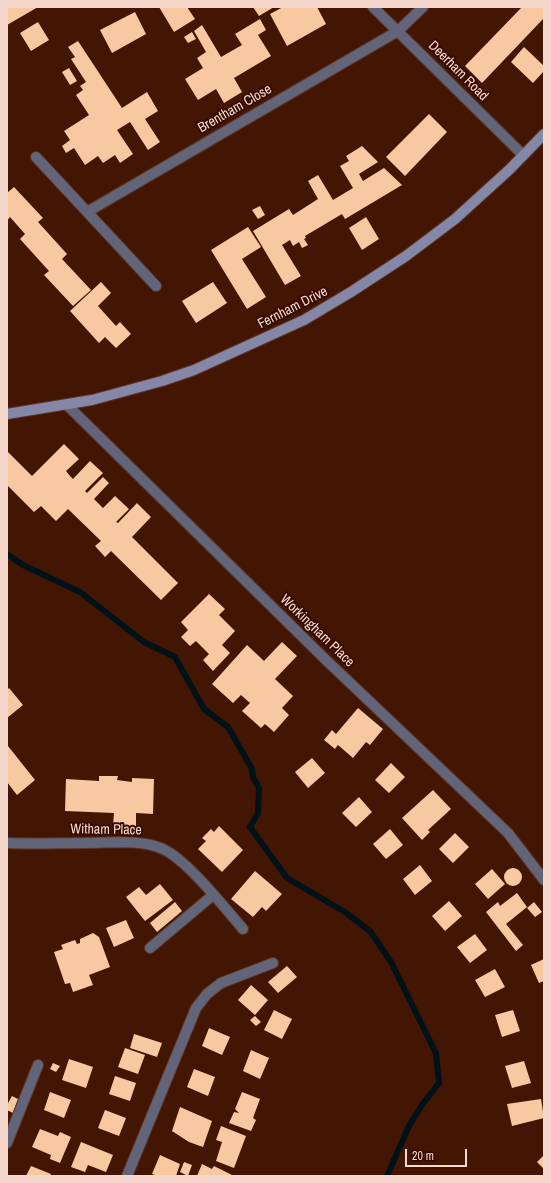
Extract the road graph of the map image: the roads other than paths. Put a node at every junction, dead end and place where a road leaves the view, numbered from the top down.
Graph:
1 (373, 7) edge
2 (423, 7) edge
3 (398, 31) junction
4 (544, 134) edge
5 (523, 155) junction
6 (36, 157) dead end
7 (87, 212) junction
8 (156, 286) dead end
9 (67, 405) junction
10 (7, 414) edge
11 (7, 843) edge
12 (544, 880) edge
13 (213, 895) junction
14 (243, 929) dead end
15 (150, 948) dead end
16 (273, 963) dead end
17 (38, 1065) dead end
18 (7, 1143) edge
19 (127, 1176) edge

1 - 3 street, Deerham Road
2 - 3 street, Brentham Close
3 - 5 street, Deerham Road
3 - 7 street, Brentham Close
4 - 5 street, Fernham Drive
5 - 9 street, Fernham Drive
6 - 7 street
7 - 8 street
9 - 10 street, Fernham Drive
9 - 12 street, Workingham Place
11 - 13 street, Witham Place
13 - 14 street, Witham Place
13 - 15 street
16 - 19 street
17 - 18 street

